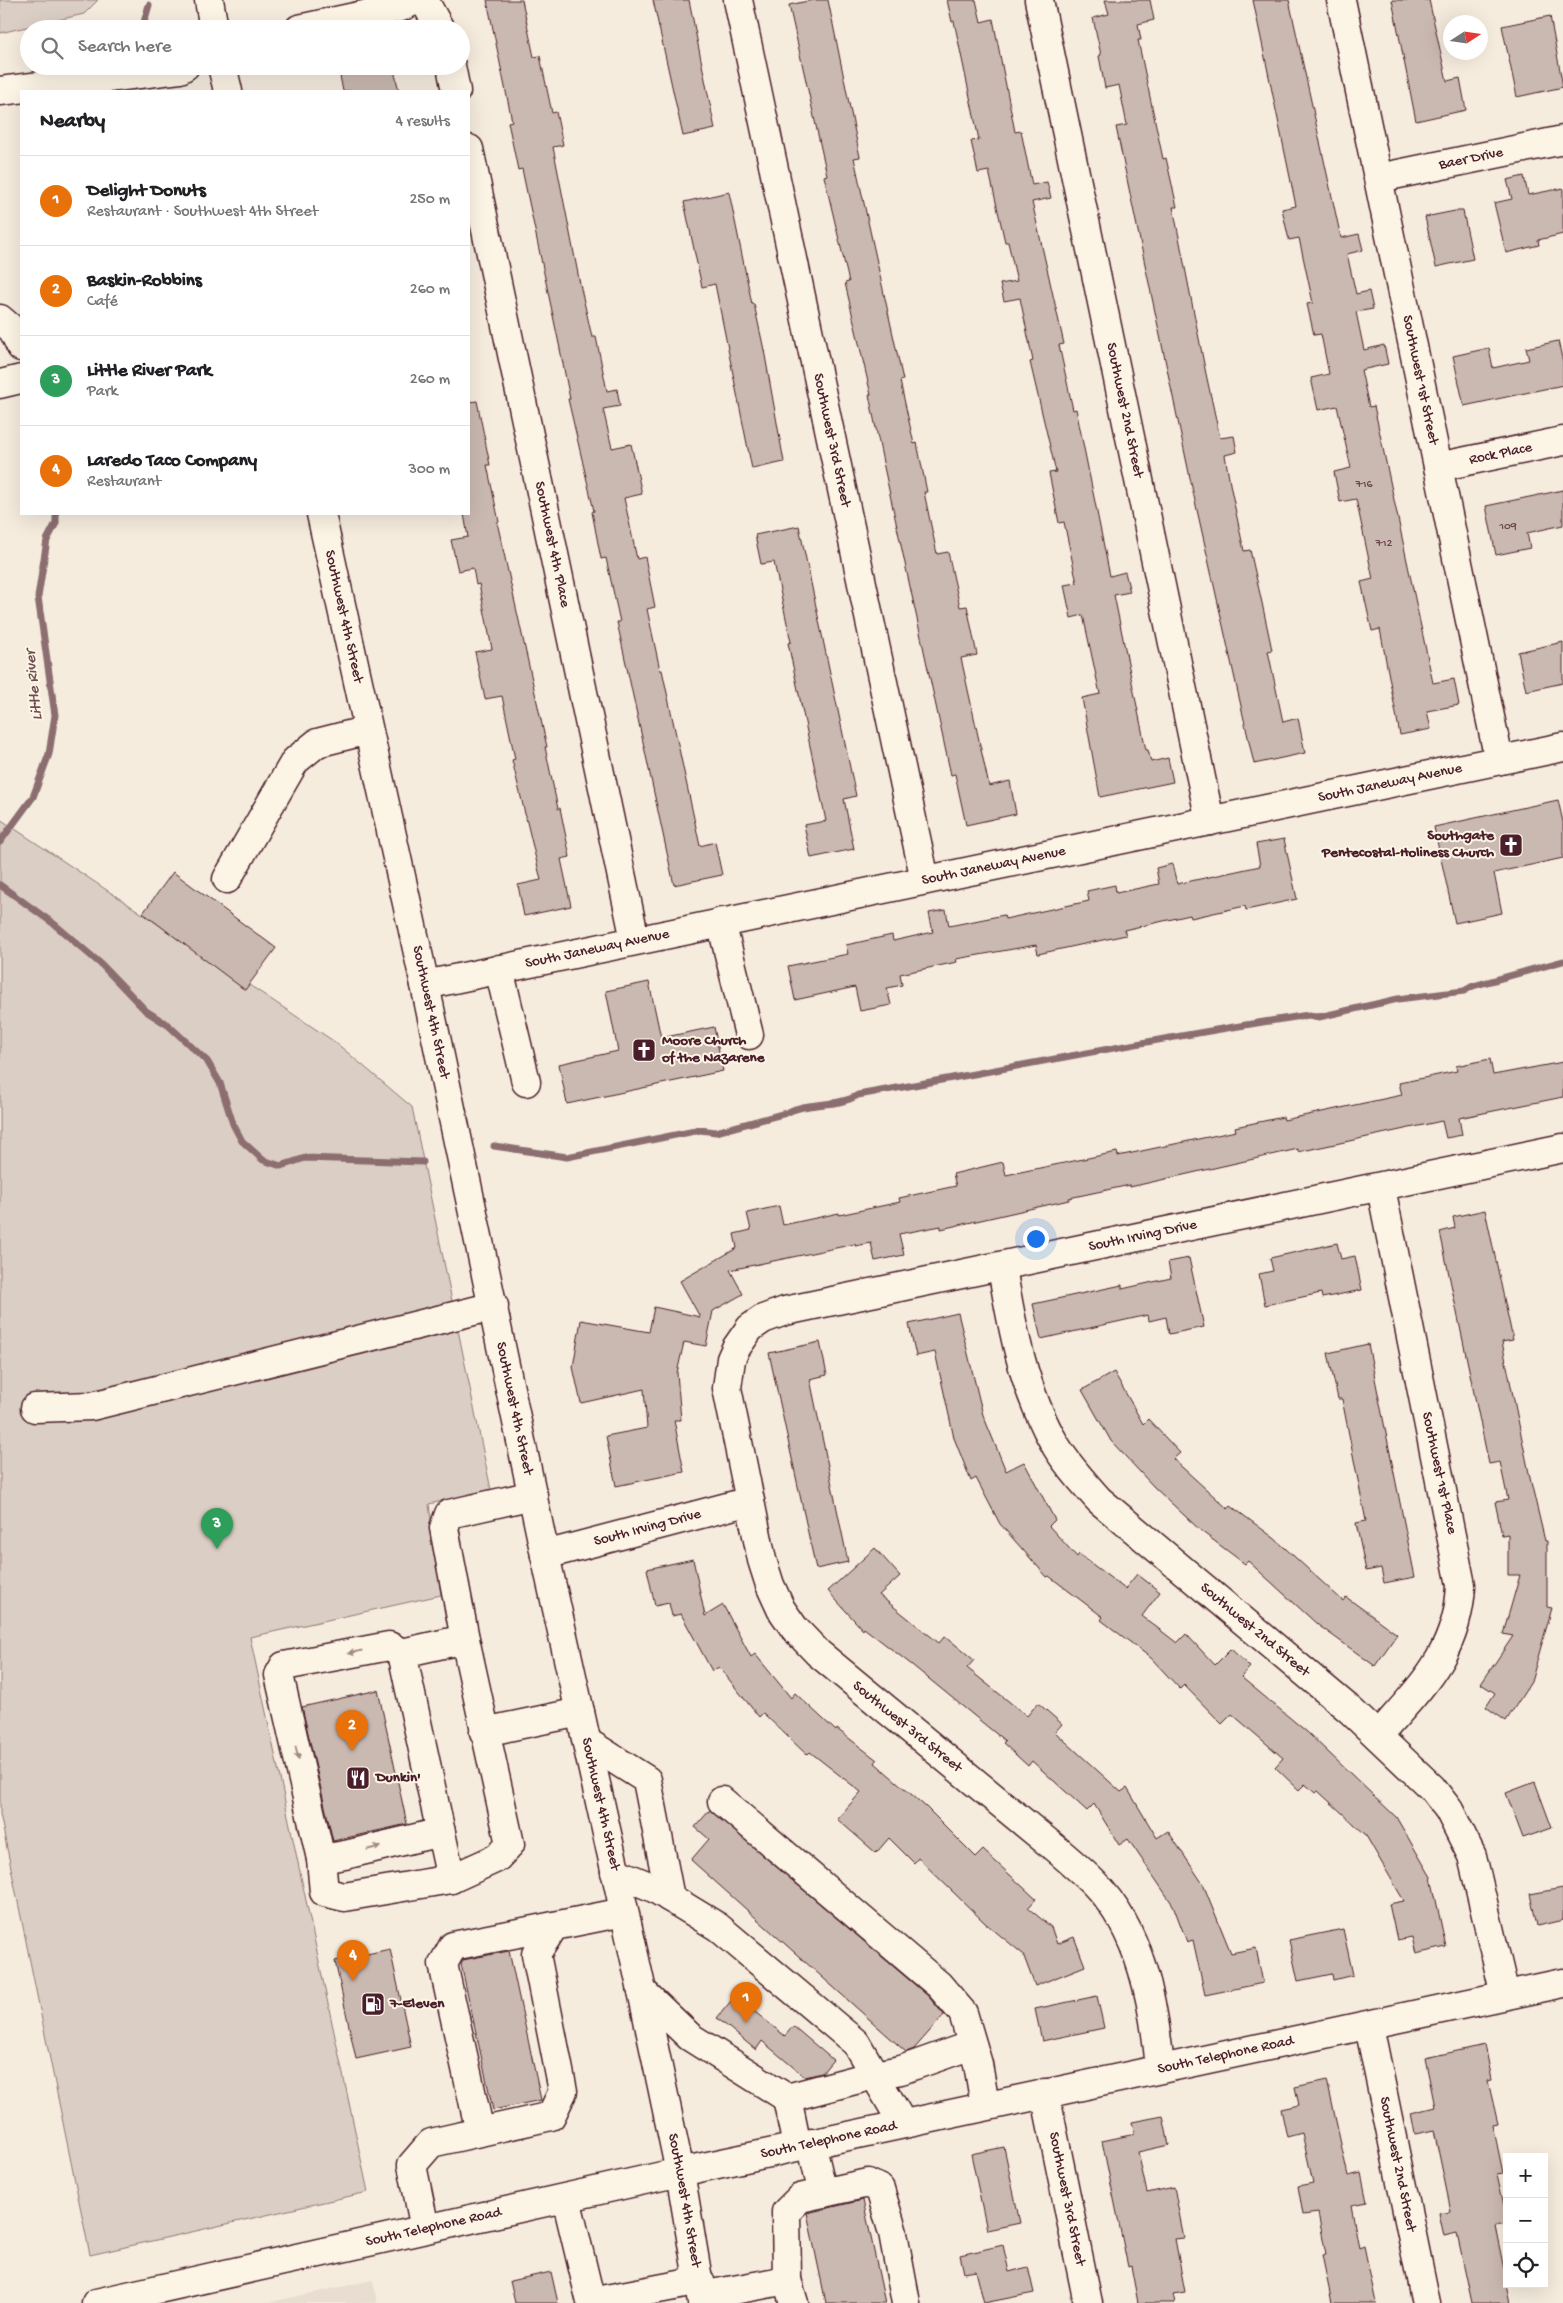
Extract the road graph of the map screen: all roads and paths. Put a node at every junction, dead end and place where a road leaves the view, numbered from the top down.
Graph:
1 (209, 0) edge
2 (416, 0) edge
3 (424, 0) edge
4 (738, 0) edge
5 (1039, 0) edge
6 (1341, 0) edge
7 (212, 20) edge
8 (341, 20) edge
9 (435, 20) edge
10 (131, 75) edge
11 (224, 75) edge
12 (453, 75) edge
13 (228, 90) edge
14 (456, 90) edge
15 (0, 91) edge
16 (1563, 140) edge
17 (470, 154) edge
18 (1378, 178) junction
19 (0, 318) edge
20 (20, 345) edge
21 (20, 379) edge
22 (0, 384) edge
23 (1563, 440) edge
24 (1438, 467) junction
25 (321, 515) edge
26 (368, 730) junction
27 (1563, 747) edge
28 (1500, 760) junction
29 (1210, 821) junction
30 (227, 878) dead end
31 (925, 880) junction
32 (721, 922) junction
33 (635, 940) junction
34 (499, 969) junction
35 (424, 985) junction
36 (749, 1035) dead end
37 (526, 1082) dead end
38 (1563, 1148) edge
39 (1381, 1188) junction
40 (1002, 1266) junction
41 (494, 1306) junction
42 (736, 1348) joint
43 (35, 1408) dead end
44 (533, 1495) junction
45 (750, 1501) junction
46 (545, 1555) junction
47 (465, 1639) junction
48 (402, 1653) junction
49 (580, 1712) junction
50 (484, 1732) junction
51 (1378, 1736) junction
52 (587, 1742) junction
53 (722, 1801) dead end
54 (441, 1832) junction
55 (321, 1858) junction
56 (615, 1872) junction
57 (451, 1879) junction
58 (670, 1898) junction
59 (624, 1912) junction
60 (554, 1926) junction
61 (1563, 1983) edge
62 (642, 1991) junction
63 (1505, 1995) junction
64 (1368, 2026) junction
65 (972, 2045) junction
66 (1160, 2068) junction
67 (874, 2074) junction
68 (1045, 2094) junction
69 (787, 2098) junction
70 (985, 2106) junction
71 (902, 2124) junction
72 (480, 2132) junction
73 (804, 2145) junction
74 (680, 2172) junction
75 (823, 2193) junction
76 (566, 2198) junction
77 (425, 2229) junction
78 (791, 2292) edge
79 (701, 2293) edge
80 (112, 2301) edge
81 (906, 2303) edge
82 (1088, 2303) edge
83 (1426, 2303) edge

1 - 7 street
2 - 8 street
3 - 9 street
4 - 31 street, Southwest 3rd Street
5 - 29 street, Southwest 2nd Street
6 - 18 street, Southwest 1st Street
10 - 15 street
11 - 13 street
12 - 14 street
16 - 18 street, Baer Drive
17 - 33 street, Southwest 4th Place
18 - 24 street, Southwest 1st Street
19 - 20 street
21 - 22 street
23 - 24 street, Rock Place
24 - 28 street, Southwest 1st Street
25 - 26 street, Southwest 4th Street
26 - 30 street
26 - 35 street, Southwest 4th Street
27 - 28 street, South Janeway Avenue
28 - 29 street, South Janeway Avenue
29 - 31 street, South Janeway Avenue
31 - 32 street, South Janeway Avenue
32 - 33 street, South Janeway Avenue
32 - 36 street
33 - 34 street, South Janeway Avenue
34 - 35 street, South Janeway Avenue
34 - 37 street
35 - 41 street, Southwest 4th Street
38 - 39 street, South Irving Drive
39 - 40 street, South Irving Drive
39 - 51 street, Southwest 1st Place
40 - 42 street, South Irving Drive
40 - 51 street, Southwest 2nd Street
41 - 43 street
41 - 44 street, Southwest 4th Street
42 - 45 street, Southwest 3rd Street
44 - 46 street, Southwest 4th Street
44 - 47 street
45 - 46 street, South Irving Drive
45 - 66 street, Southwest 3rd Street
46 - 49 street, Southwest 4th Street
47 - 48 street
47 - 50 street
48 - 54 street
48 -> 55 street
49 - 50 street
49 - 52 street, Southwest 4th Street
50 - 57 street
51 - 63 street, Southwest 2nd Street
52 - 56 street, Southwest 4th Street
52 - 58 street
53 - 65 street
55 -> 54 street
54 - 57 street
55 - 57 street
56 - 58 street
56 - 59 street, Southwest 4th Street
58 - 67 street
59 - 60 street
59 - 62 street, Southwest 4th Street
60 - 72 street
60 - 72 street
61 - 63 street, South Telephone Road
62 - 69 street
62 - 74 street, Southwest 4th Street
63 - 64 street, South Telephone Road
64 - 66 street, South Telephone Road
64 - 83 street, Southwest 2nd Street
65 - 67 street
65 - 70 street
66 - 68 street, South Telephone Road
67 - 69 street
67 - 71 street
68 - 70 street, South Telephone Road
68 - 82 street, Southwest 3rd Street
69 - 73 street
70 - 71 street, South Telephone Road
71 - 73 street, South Telephone Road
72 - 77 street
73 - 74 street, South Telephone Road
73 - 75 street
74 - 76 street, South Telephone Road
74 - 79 street, Southwest 4th Street
75 - 78 street
75 - 81 street
76 - 77 street, South Telephone Road
76 - 79 street
77 - 80 street, South Telephone Road
78 - 79 street

